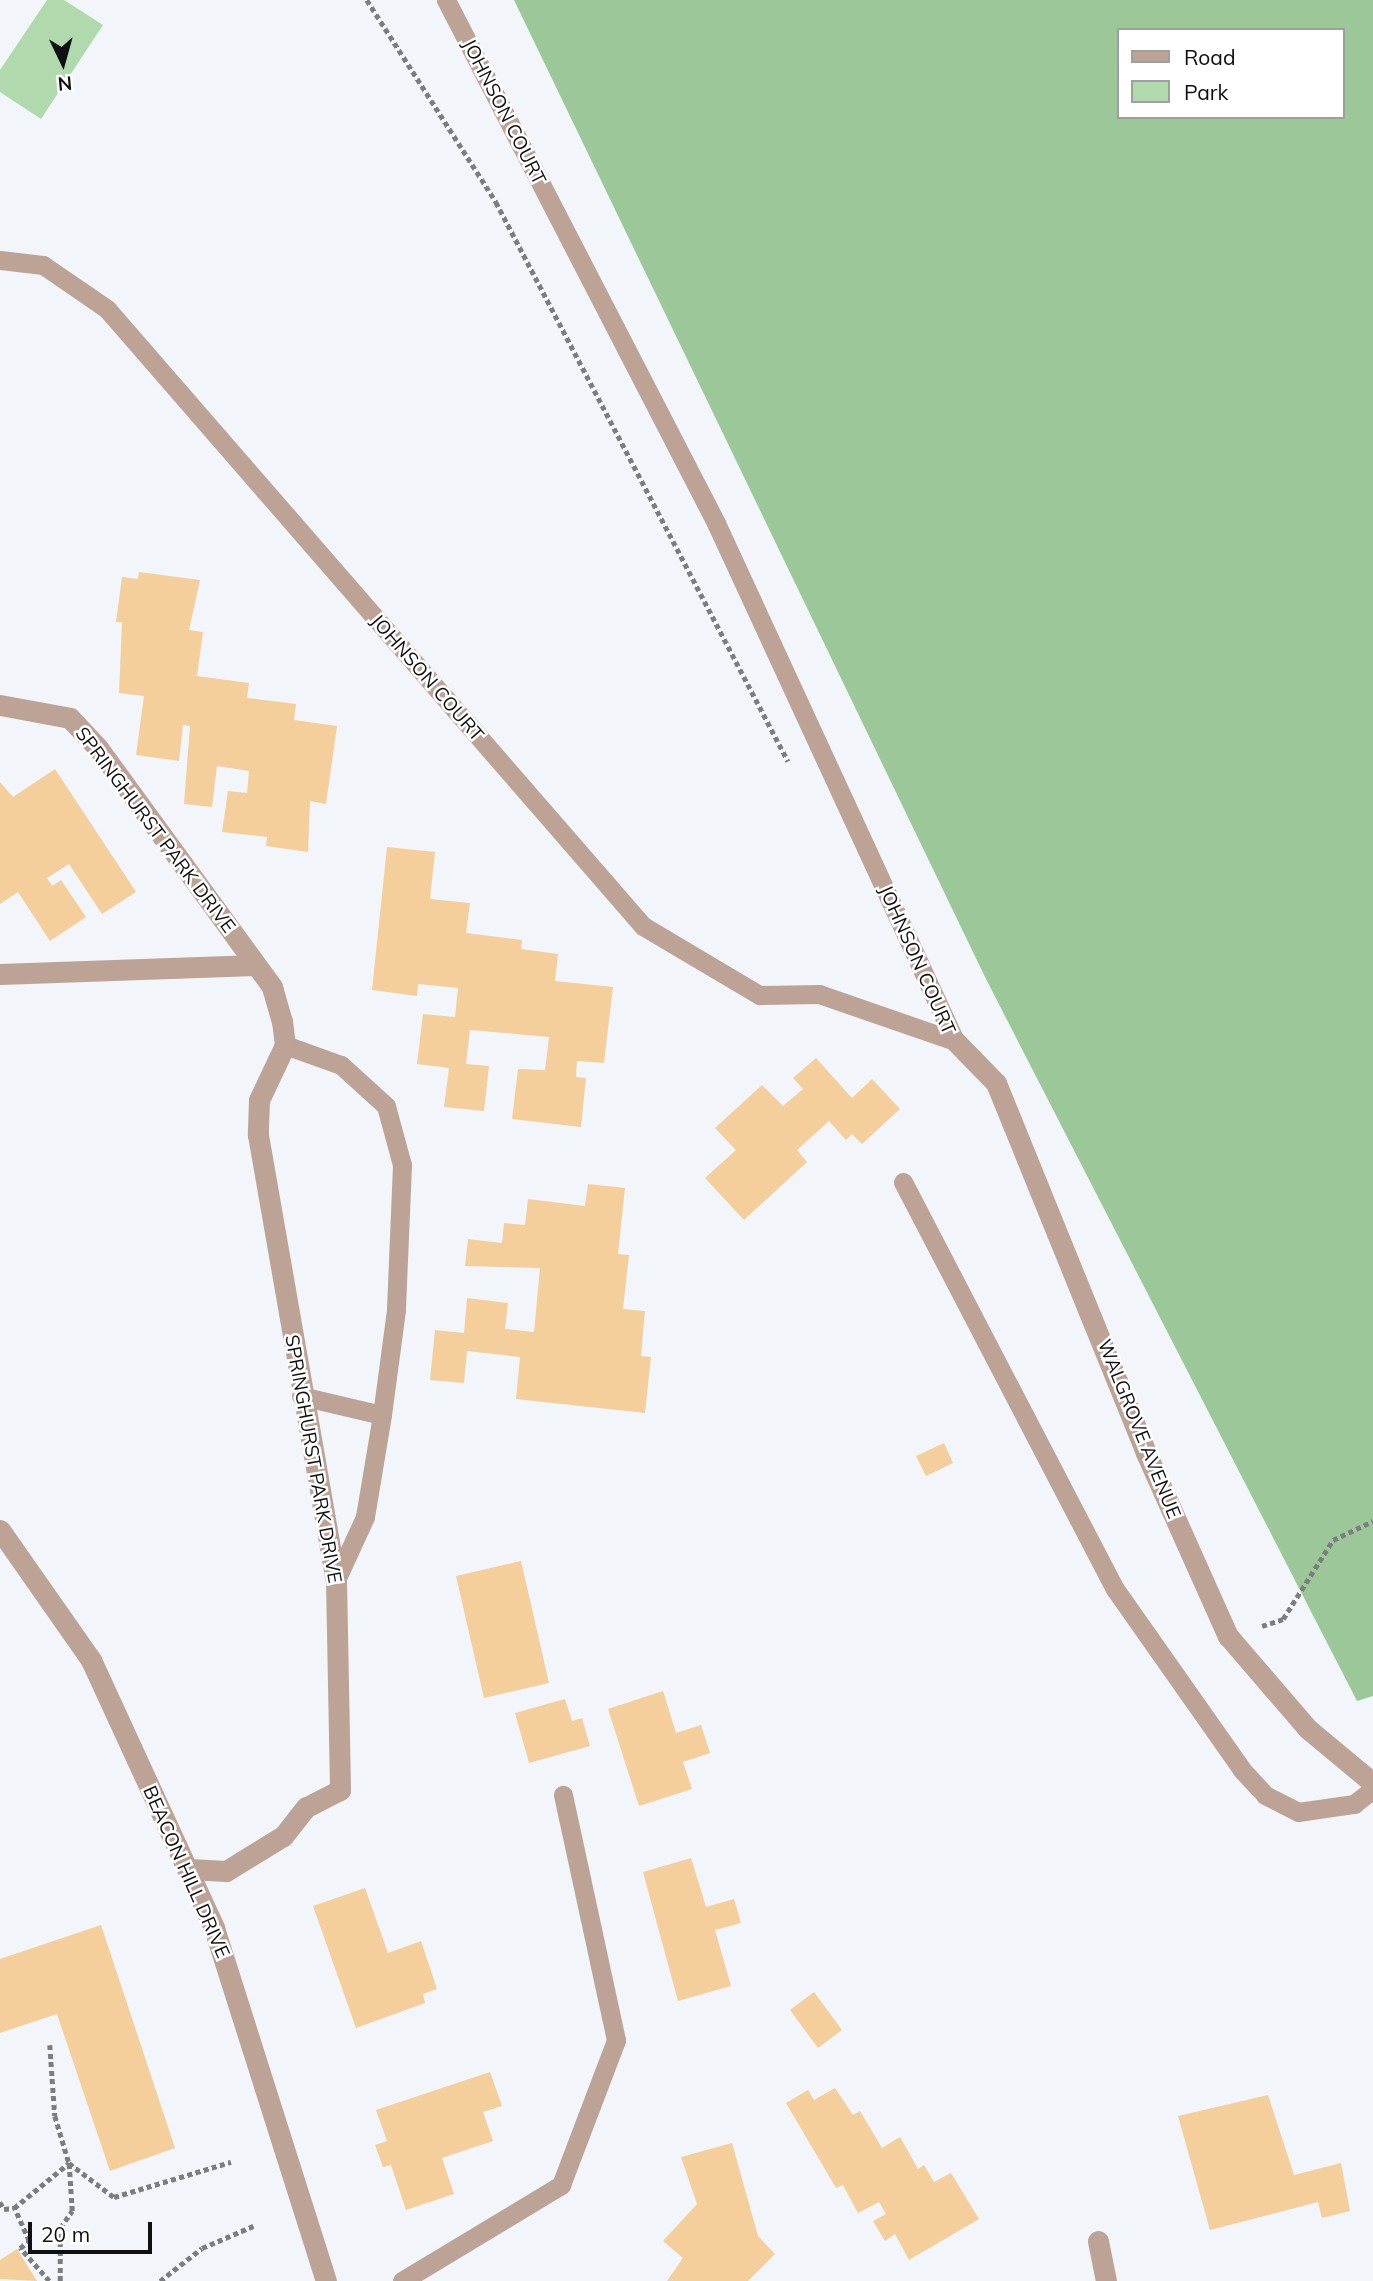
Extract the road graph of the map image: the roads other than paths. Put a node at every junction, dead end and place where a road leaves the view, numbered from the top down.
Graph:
1 (446, 0) edge
2 (0, 260) edge
3 (0, 705) edge
4 (256, 965) junction
5 (0, 974) edge
6 (955, 1041) junction
7 (285, 1045) junction
8 (903, 1182) dead end
9 (301, 1396) junction
10 (382, 1415) junction
11 (0, 1530) edge
12 (337, 1580) junction
13 (1373, 1783) edge
14 (1373, 1789) edge
15 (563, 1795) dead end
16 (189, 1869) junction
17 (1098, 2241) dead end
18 (326, 2281) edge
19 (401, 2281) edge
20 (1106, 2281) edge

1 - 6 lane, JOHNSON COURT
2 - 6 lane, JOHNSON COURT
3 - 4 street, SPRINGHURST PARK DRIVE
4 - 5 street, SPRINGHURST PARK DRIVE
4 - 7 street, SPRINGHURST PARK DRIVE
6 - 13 street, WALGROVE AVENUE
7 - 9 street, SPRINGHURST PARK DRIVE
7 - 10 lane
8 - 14 lane
9 - 10 lane
9 - 12 street, SPRINGHURST PARK DRIVE
10 - 12 lane
11 - 16 street, BEACON HILL DRIVE
12 - 16 street, SPRINGHURST PARK DRIVE
15 - 19 lane
16 - 18 street, BEACON HILL DRIVE
17 - 20 street

